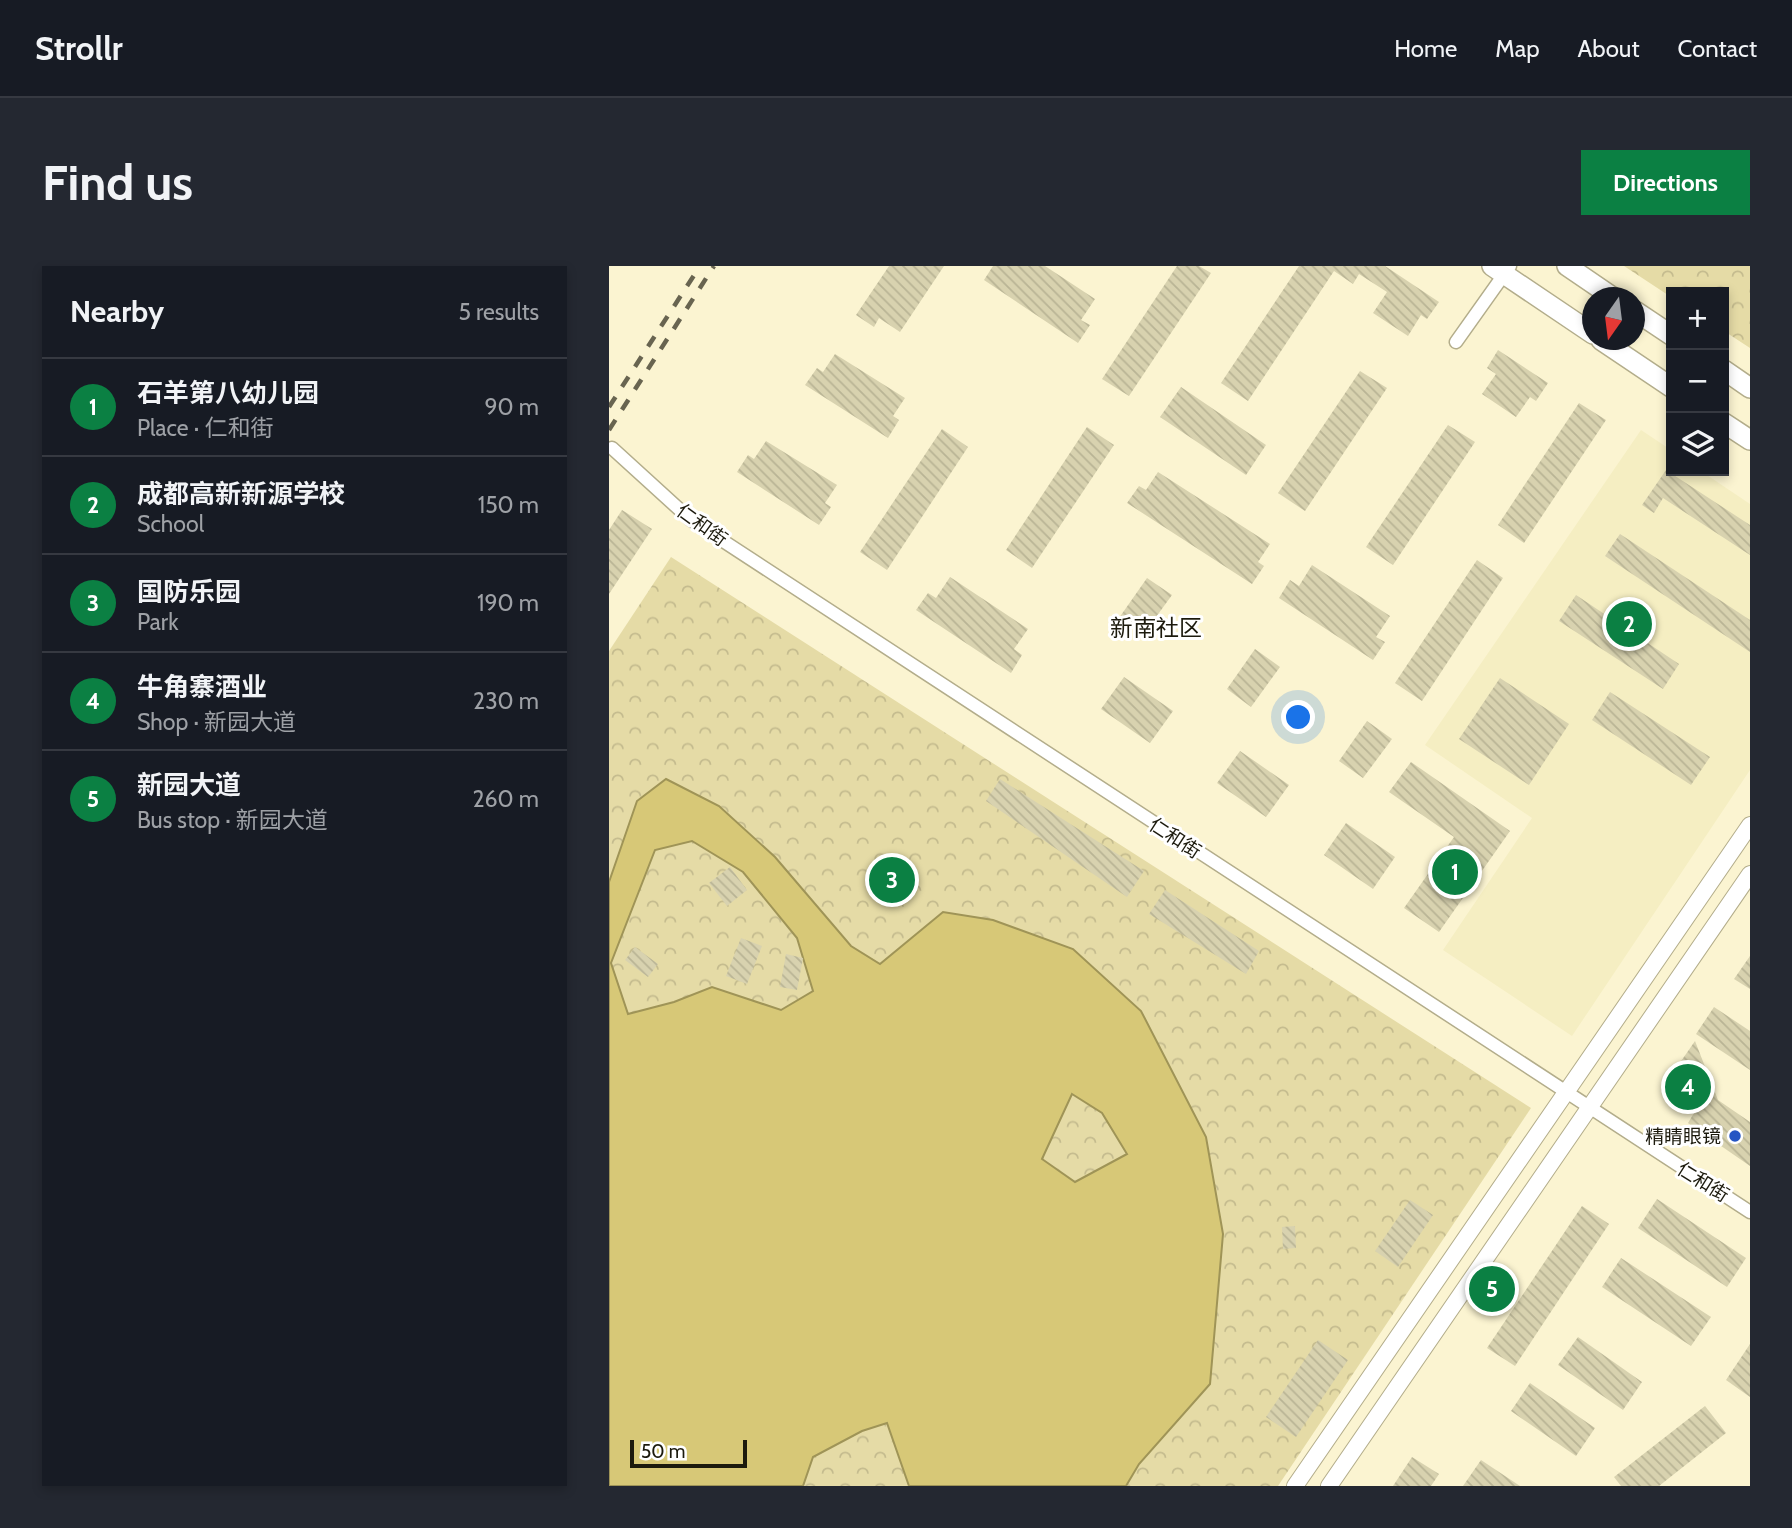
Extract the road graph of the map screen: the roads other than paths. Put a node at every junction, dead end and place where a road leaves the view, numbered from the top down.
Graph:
1 (1567, 266) edge
2 (1502, 269) edge
3 (1598, 287) edge
4 (1645, 318) edge
5 (1582, 326) edge
6 (1666, 332) edge
7 (1456, 342) dead end
8 (1616, 350) edge
9 (1729, 373) edge
10 (1666, 384) edge
11 (1750, 388) edge
12 (1729, 426) edge
13 (1750, 440) edge
14 (612, 448) dead end
15 (1750, 825) edge
16 (1750, 874) edge
17 (1564, 1093) junction
18 (1590, 1110) junction
19 (1750, 1212) edge
20 (1295, 1486) edge
21 (1329, 1486) edge

1 - 3 main road
2 - 5 main road
2 - 7 street
4 - 6 main road
8 - 10 main road
9 - 11 main road
12 - 13 main road
14 - 17 street, 仁和街
15 - 17 street
16 - 18 street
17 - 18 street, 仁和街
17 - 20 street
18 - 19 street, 仁和街
18 - 21 street

